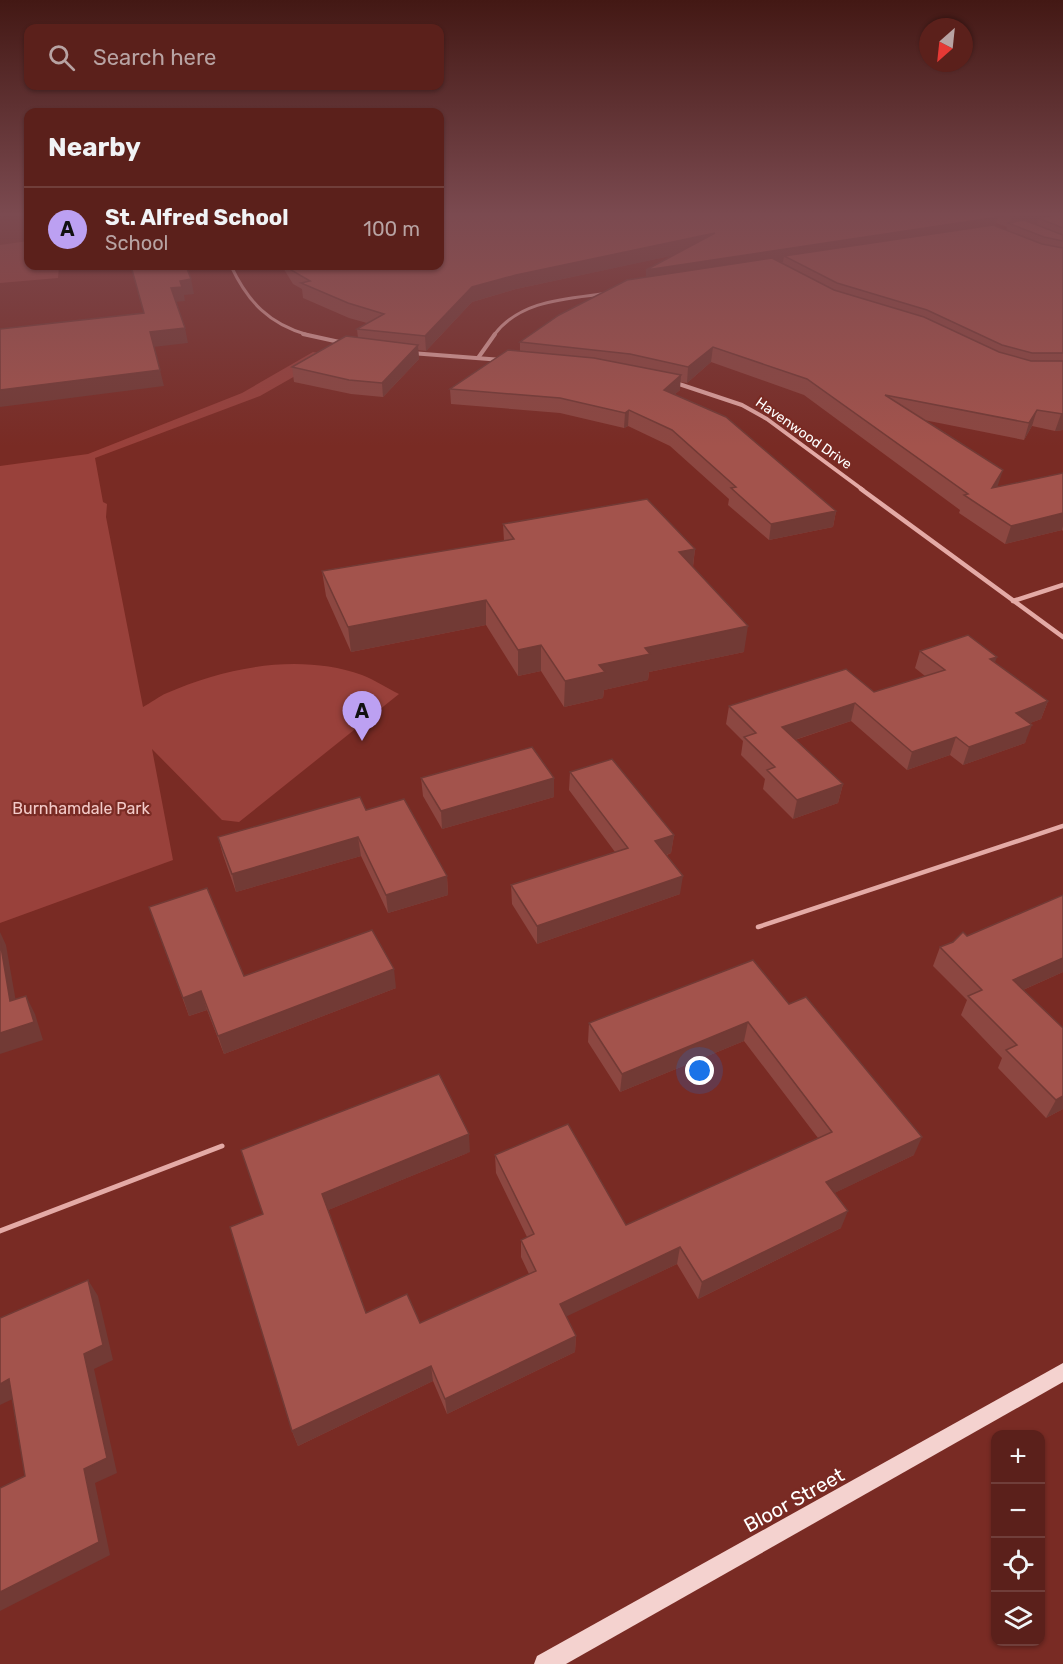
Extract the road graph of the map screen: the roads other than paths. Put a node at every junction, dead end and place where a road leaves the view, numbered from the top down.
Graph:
1 (242, 291) edge
2 (610, 292) edge
3 (349, 344) edge
4 (406, 353) edge
5 (478, 358) junction
6 (513, 361) edge
7 (670, 381) edge
8 (1063, 585) edge
9 (1013, 601) junction
10 (1063, 637) edge
11 (1063, 826) edge
12 (758, 927) dead end
13 (222, 1146) dead end
14 (0, 1231) edge
15 (1063, 1372) edge
16 (545, 1664) edge

1 - 3 street
2 - 5 street
4 - 5 street
5 - 6 street
7 - 9 street, Havenwood Drive
8 - 9 street
9 - 10 street, Havenwood Drive
11 - 12 lane
13 - 14 lane
15 - 16 main road, Bloor Street

